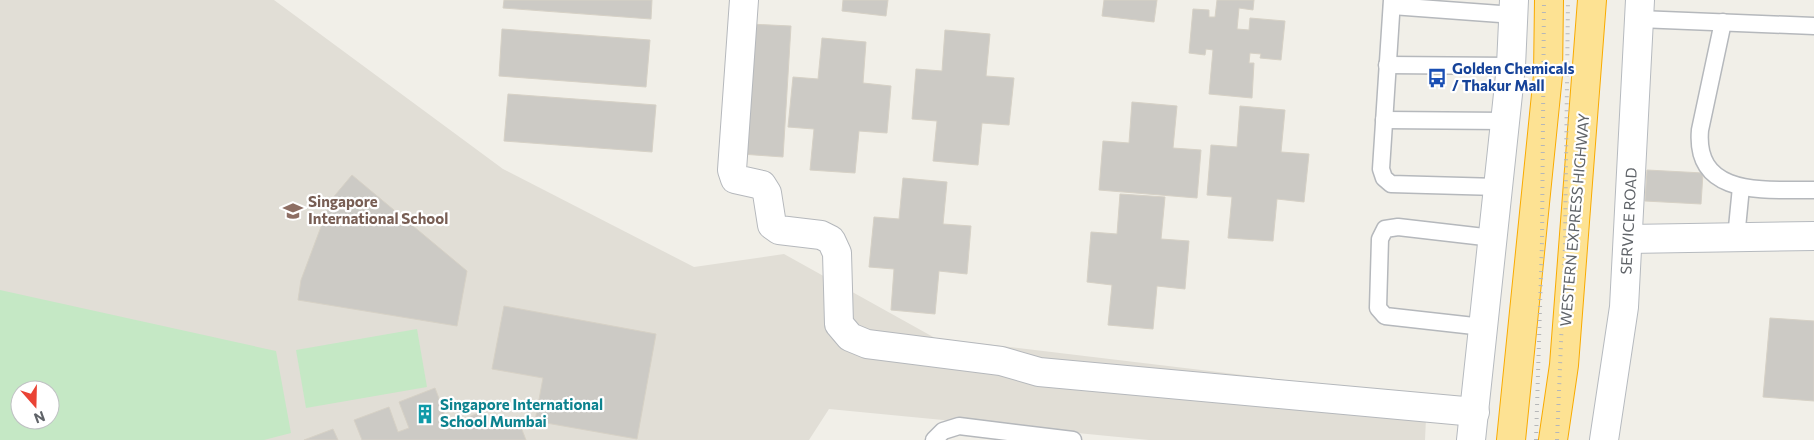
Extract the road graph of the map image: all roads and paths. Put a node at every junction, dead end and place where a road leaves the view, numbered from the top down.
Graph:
1 (744, 0) edge
2 (1549, 0) edge
3 (1592, 0) edge
4 (1392, 3) edge
5 (1514, 7) edge
6 (1639, 9) edge
7 (1722, 22) junction
8 (1814, 26) edge
9 (1388, 65) junction
10 (1511, 66) junction
11 (1384, 120) junction
12 (1505, 121) junction
13 (1498, 187) junction
14 (1741, 187) junction
15 (1814, 190) edge
16 (1814, 236) edge
17 (1493, 238) junction
18 (1736, 238) junction
19 (1628, 240) junction
20 (1483, 327) junction
21 (1476, 403) junction
22 (934, 440) edge
23 (1073, 440) edge
24 (1471, 440) edge
25 (1512, 440) edge
26 (1553, 440) edge
27 (1606, 440) edge

1 - 21 street
2 - 25 highway
3 - 26 highway, WESTERN EXPRESS HIGHWAY
4 - 5 lane
4 - 9 lane
5 - 10 street
6 - 7 lane
6 - 19 street, SERVICE ROAD
7 - 8 lane
7 - 14 lane
9 - 10 lane
9 - 11 lane
10 - 12 street
11 - 12 lane
11 - 13 lane
12 - 13 street
13 - 17 street
14 - 15 lane
14 - 18 lane
16 - 18 street
17 - 20 street
17 - 20 lane
18 - 19 street
19 - 27 street, SERVICE ROAD
20 - 21 street
21 - 24 street
22 - 23 lane

